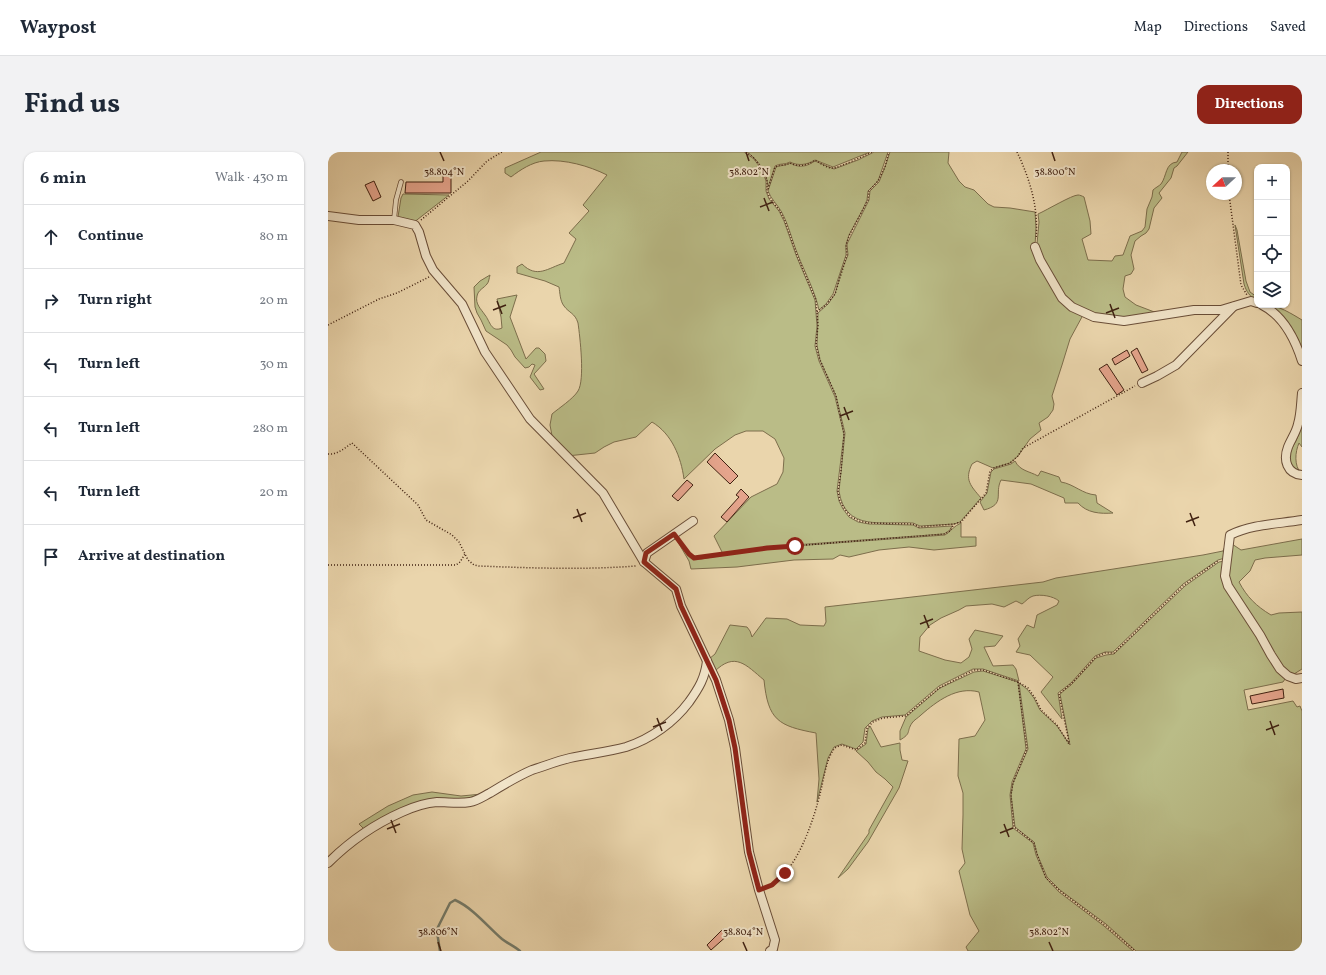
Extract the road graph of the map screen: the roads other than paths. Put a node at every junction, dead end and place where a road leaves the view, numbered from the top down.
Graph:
1 (401, 182) dead end
2 (328, 216) edge
3 (394, 220) junction
4 (1036, 247) road end
5 (1254, 302) edge
6 (1233, 308) junction
7 (1266, 308) edge
8 (1302, 361) edge
9 (1142, 383) road end
10 (1302, 393) edge
11 (1302, 475) edge
12 (1302, 520) edge
13 (693, 521) dead end
14 (644, 562) junction
15 (708, 660) junction
16 (1302, 678) edge
17 (328, 863) edge
18 (770, 951) edge

1 - 3 lane
2 - 3 street
3 - 14 street
4 - 6 street
5 - 6 street
6 - 9 street
7 - 8 street
10 - 11 street
12 - 16 street
13 - 14 street
14 - 15 street
15 - 17 street
15 - 18 street

